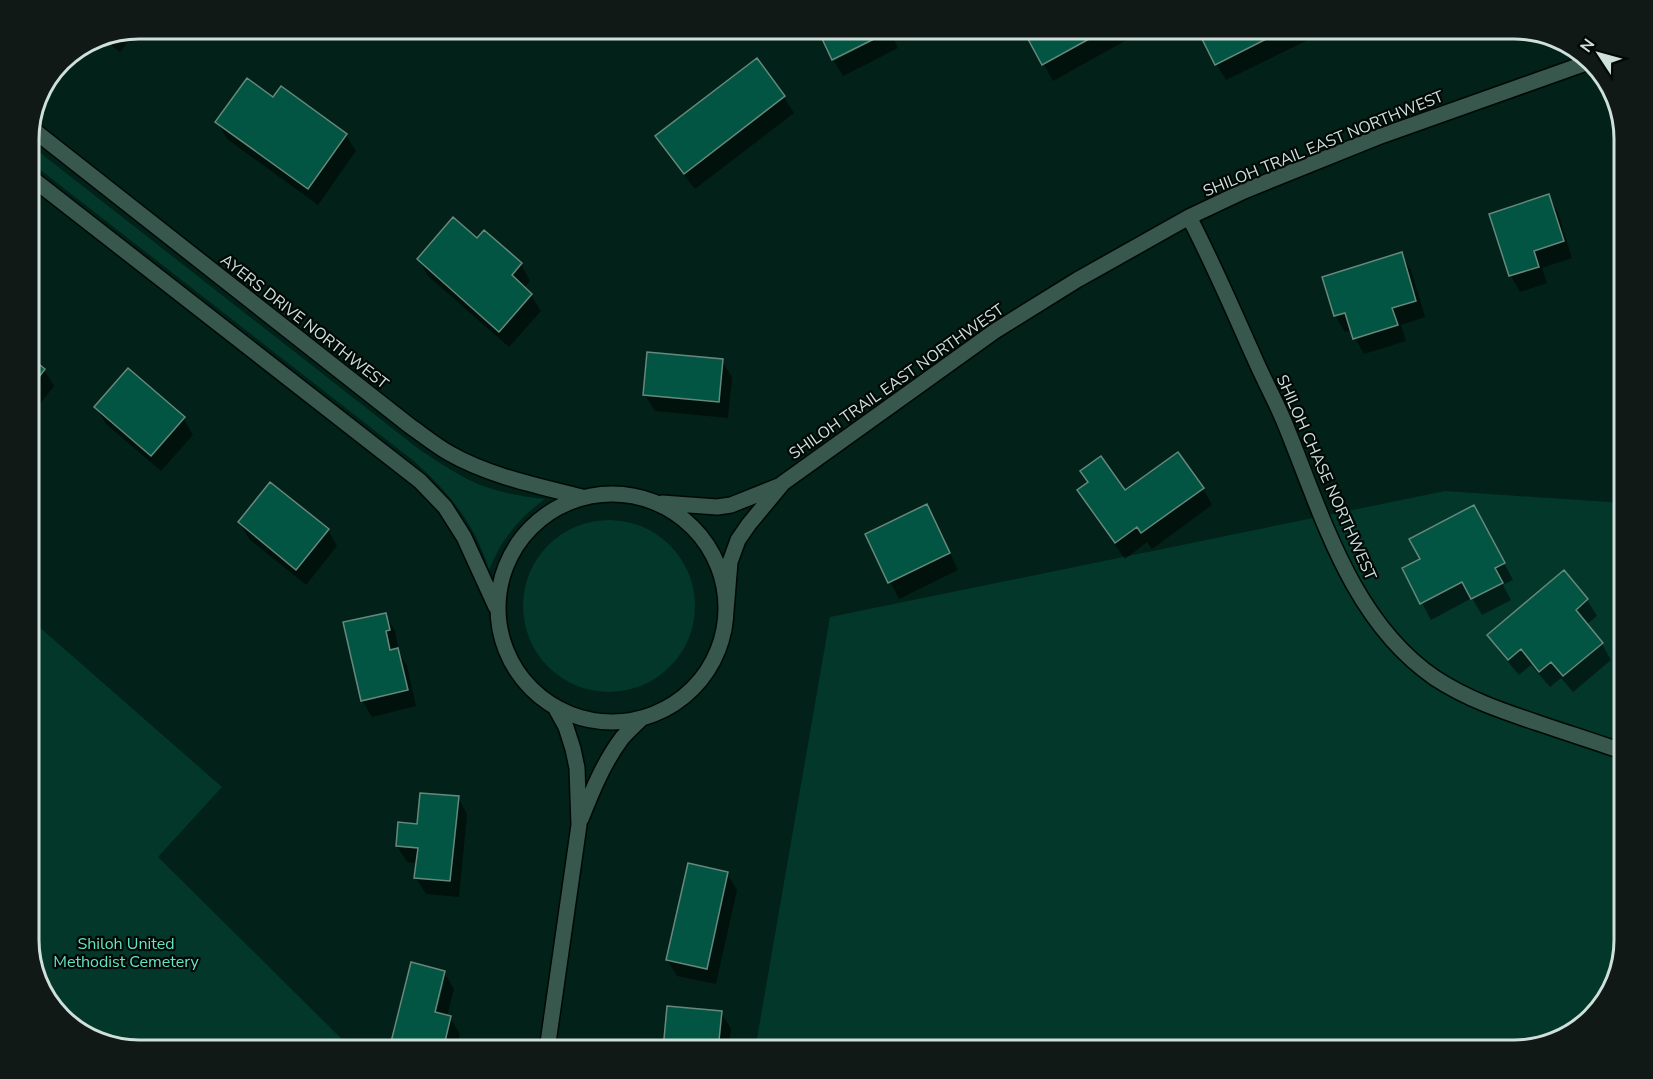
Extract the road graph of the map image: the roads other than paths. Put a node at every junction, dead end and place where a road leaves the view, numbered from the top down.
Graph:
1 (1569, 69) edge
2 (39, 134) edge
3 (39, 184) edge
4 (1190, 217) junction
5 (783, 483) junction
6 (582, 497) junction
7 (656, 502) junction
8 (726, 611) junction
9 (499, 612) junction
10 (555, 707) junction
11 (642, 718) junction
12 (1614, 749) edge
13 (579, 825) junction
14 (549, 1040) edge

1 - 4 street, SHILOH TRAIL EAST NORTHWEST
2 - 6 street, AYERS DRIVE NORTHWEST
3 - 9 street
4 - 5 street, SHILOH TRAIL EAST NORTHWEST
4 - 12 street, SHILOH CHASE NORTHWEST
5 - 7 street, SHILOH TRAIL EAST NORTHWEST
5 - 8 street, SHILOH TRAIL EAST NORTHWEST
6 - 7 street
6 - 9 street
7 - 8 street
8 - 11 street
9 - 10 street
10 - 11 street
10 - 13 street
11 - 13 street
13 - 14 street

